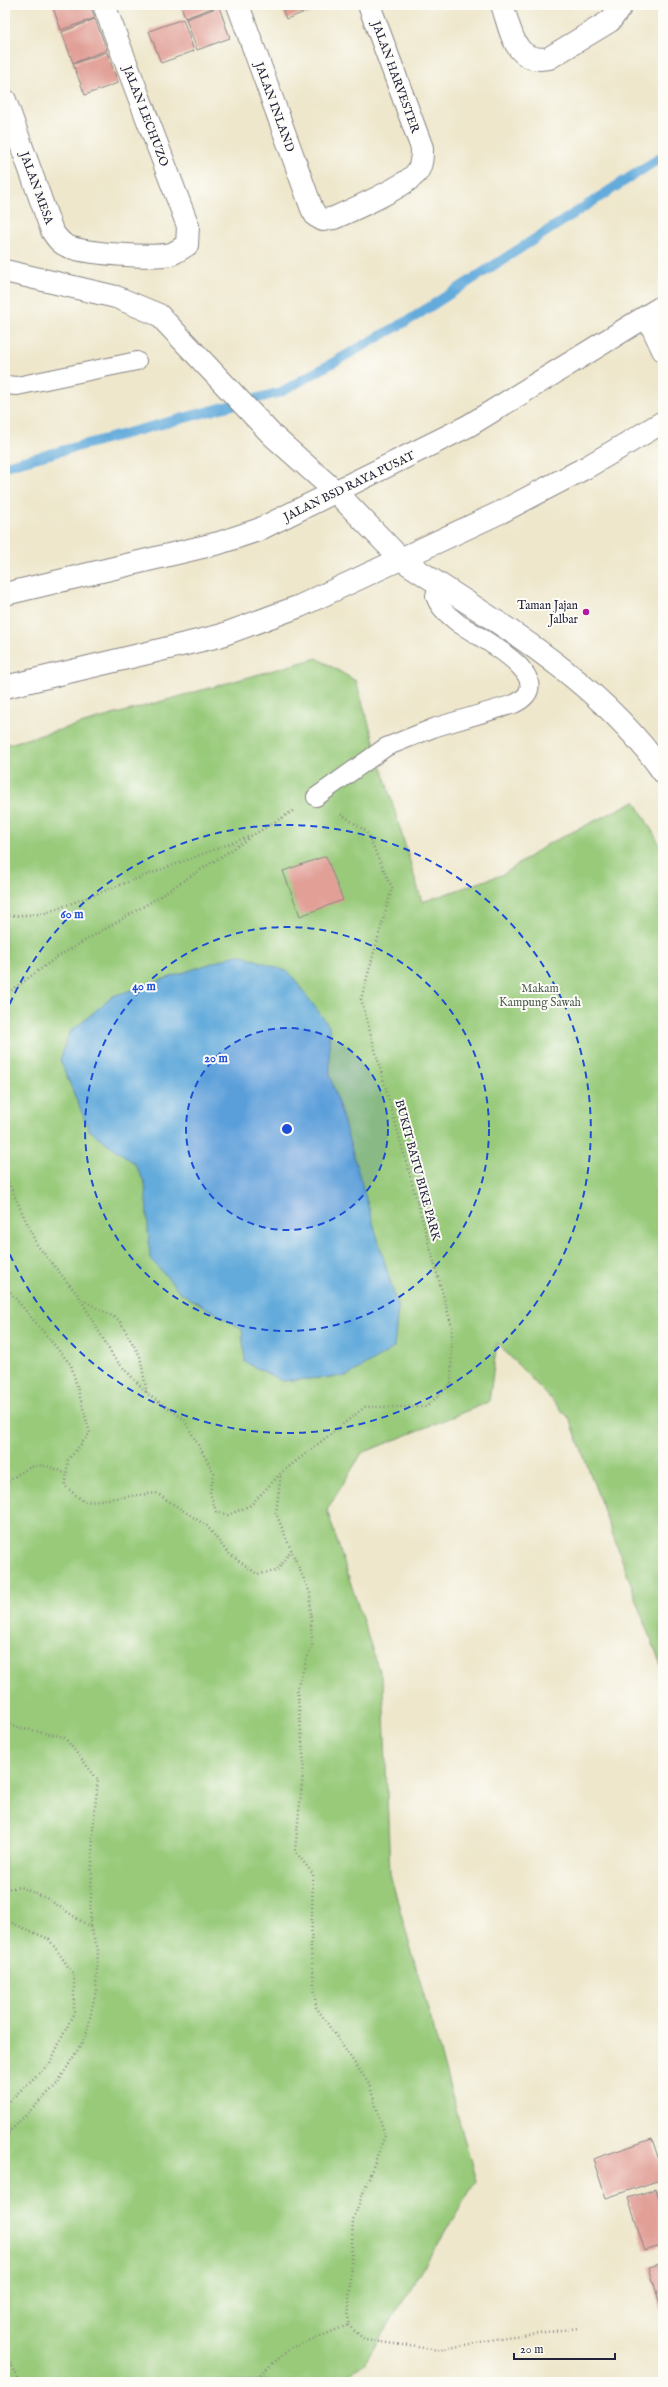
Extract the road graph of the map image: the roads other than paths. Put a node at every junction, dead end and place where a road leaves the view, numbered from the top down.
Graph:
1 (104, 5) edge
2 (238, 5) edge
3 (369, 5) edge
4 (502, 5) edge
5 (622, 5) edge
6 (5, 100) edge
7 (422, 148) joint
8 (52, 231) joint
9 (5, 271) edge
10 (655, 311) edge
11 (663, 350) edge
12 (138, 361) dead end
13 (5, 385) edge
14 (663, 422) edge
15 (336, 492) junction
16 (402, 560) junction
17 (438, 584) junction
18 (5, 594) edge
19 (5, 687) edge
20 (663, 772) edge
21 (316, 797) road end

1 - 8 street, JALAN LECHUZO
2 - 7 street, JALAN INLAND
3 - 7 street, JALAN HARVESTER
4 - 5 street
6 - 8 street, JALAN MESA
9 - 15 street
10 - 11 street
10 - 15 street, JALAN BSD RAYA PUSAT
12 - 13 lane
14 - 16 street
15 - 16 street
15 - 18 street, JALAN BSD RAYA PUSAT
16 - 17 street
16 - 19 street
17 - 20 street
17 - 21 lane

